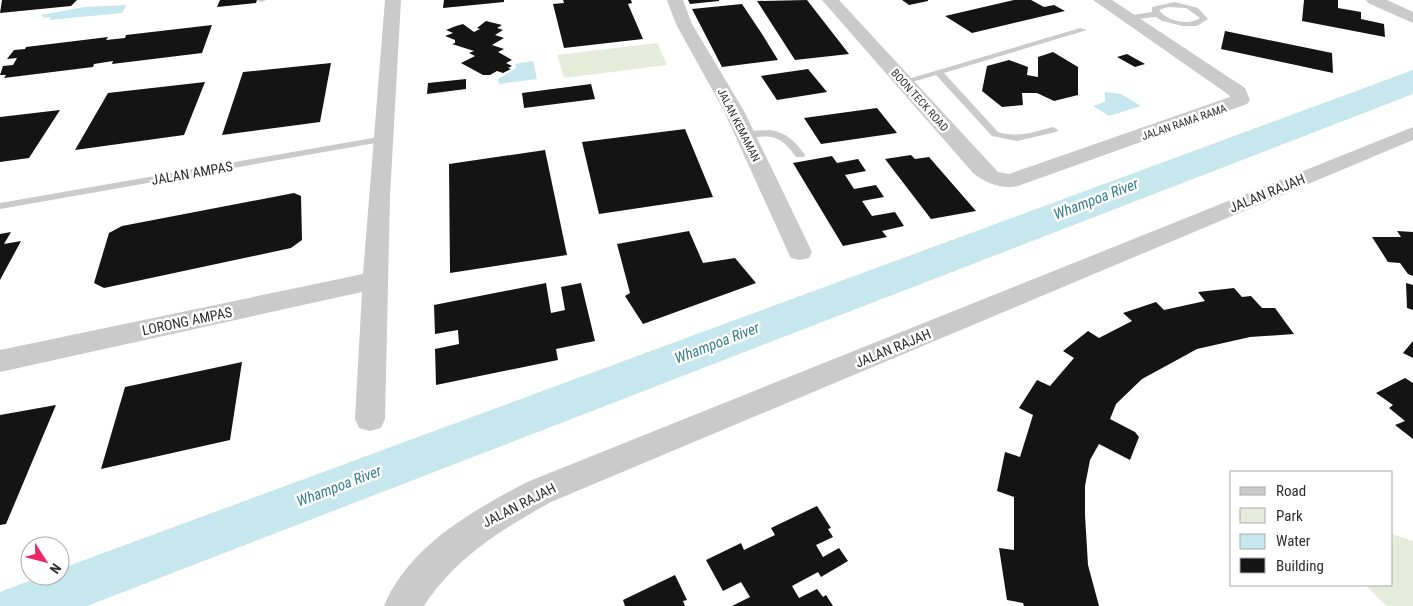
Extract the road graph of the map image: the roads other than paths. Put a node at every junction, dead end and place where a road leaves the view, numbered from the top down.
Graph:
1 (393, 0) edge
2 (675, 0) edge
3 (830, 0) edge
4 (1101, 0) edge
5 (1374, 0) edge
6 (1161, 17) junction
7 (1413, 18) edge
8 (1131, 21) junction
9 (1083, 30) dead end
10 (938, 72) junction
11 (902, 82) junction
12 (1052, 130) dead end
13 (1413, 133) edge
14 (745, 134) junction
15 (384, 139) junction
16 (800, 155) dead end
17 (1020, 179) joint
18 (0, 206) edge
19 (800, 252) dead end
20 (374, 281) junction
21 (0, 361) edge
22 (370, 419) dead end
23 (402, 606) edge

1 - 15 street
2 - 14 street, JALAN KEMAMAN
3 - 11 street, BOON TECK ROAD
4 - 8 street, JALAN RAMA RAMA
5 - 7 street
6 - 6 lane
6 - 8 lane
8 - 17 street, JALAN RAMA RAMA
9 - 10 lane
10 - 11 lane
10 - 12 lane
11 - 17 street, BOON TECK ROAD
13 - 23 street, JALAN RAJAH
14 - 16 lane
14 - 19 street, JALAN KEMAMAN
15 - 18 lane, JALAN AMPAS
15 - 20 street
20 - 21 street, LORONG AMPAS
20 - 22 street

